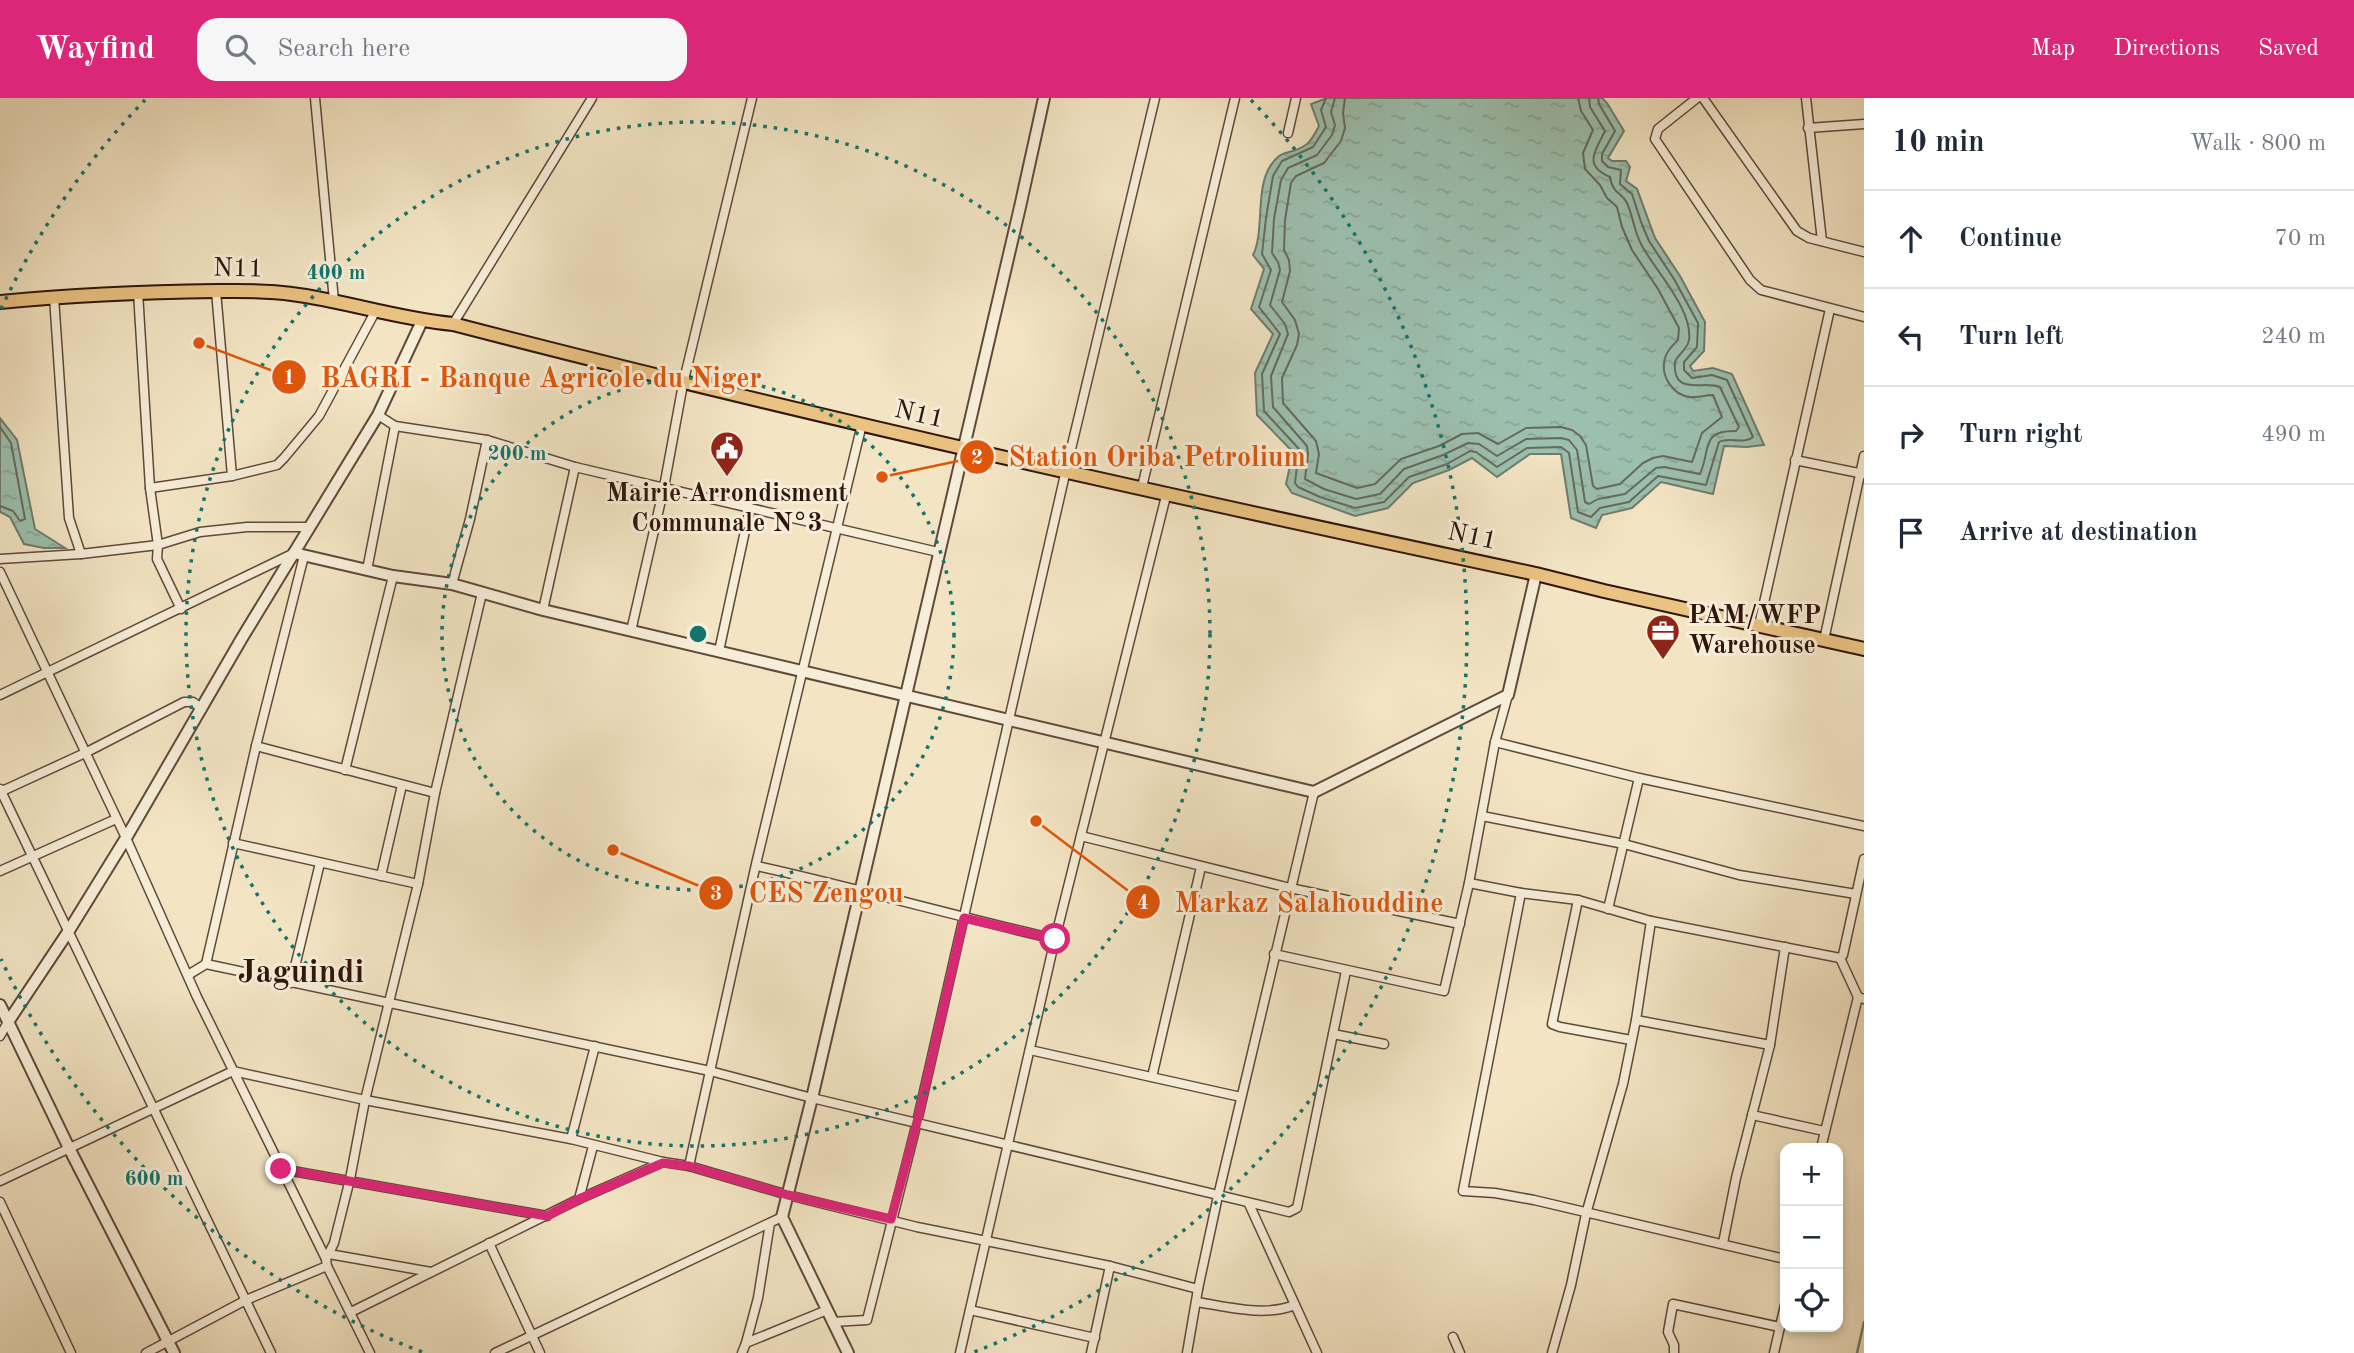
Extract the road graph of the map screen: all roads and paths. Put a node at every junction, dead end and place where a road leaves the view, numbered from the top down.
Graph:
1 (315, 98) edge
2 (592, 98) edge
3 (752, 98) edge
4 (1044, 98) edge
5 (1155, 98) edge
6 (1235, 98) edge
7 (1296, 98) edge
8 (1697, 98) edge
9 (1703, 98) edge
10 (1806, 98) edge
11 (1864, 124) edge
12 (1808, 128) junction
13 (1288, 132) dead end
14 (1822, 241) junction
15 (1864, 252) edge
16 (216, 291) junction
17 (138, 292) junction
18 (54, 297) junction
19 (0, 302) edge
20 (334, 302) junction
21 (1830, 309) junction
22 (375, 312) junction
23 (1864, 317) edge
24 (422, 321) junction
25 (453, 324) junction
26 (683, 384) junction
27 (378, 415) junction
28 (862, 424) junction
29 (395, 426) junction
30 (487, 440) junction
31 (964, 448) junction
32 (1864, 456) edge
33 (1795, 460) junction
34 (575, 467) junction
35 (1066, 470) junction
36 (1862, 474) edge
37 (232, 477) junction
38 (664, 487) junction
39 (1142, 487) junction
40 (150, 488) junction
41 (1167, 492) junction
42 (750, 508) junction
43 (310, 527) junction
44 (838, 528) junction
45 (158, 545) junction
46 (938, 552) junction
47 (81, 554) junction
48 (299, 554) junction
49 (0, 559) edge
50 (367, 570) junction
51 (0, 572) edge
52 (1536, 574) junction
53 (393, 576) junction
54 (452, 584) junction
55 (482, 593) junction
56 (181, 609) junction
57 (543, 610) junction
58 (1759, 625) junction
59 (631, 631) junction
60 (1824, 640) junction
61 (1864, 649) edge
62 (719, 651) junction
63 (804, 670) junction
64 (47, 671) junction
65 (0, 695) edge
66 (905, 695) junction
67 (1508, 695) junction
68 (202, 709) junction
69 (1010, 719) junction
70 (1104, 741) junction
71 (1495, 742) junction
72 (256, 746) junction
73 (85, 753) junction
74 (345, 770) junction
75 (1639, 778) junction
76 (402, 785) junction
77 (0, 791) edge
78 (1314, 792) junction
79 (435, 793) junction
80 (1482, 816) junction
81 (116, 819) junction
82 (1864, 826) edge
83 (1081, 836) junction
84 (127, 838) junction
85 (233, 844) junction
86 (1624, 844) junction
87 (32, 858) junction
88 (1864, 859) edge
89 (320, 863) junction
90 (757, 866) junction
91 (1201, 867) junction
92 (0, 871) edge
93 (381, 876) junction
94 (1469, 883) junction
95 (418, 884) junction
96 (1290, 888) junction
97 (859, 889) junction
98 (1521, 893) junction
99 (1856, 894) junction
100 (1578, 900) junction
101 (1608, 909) junction
102 (964, 918) junction
103 (1651, 921) junction
104 (1460, 924) junction
105 (68, 932) junction
106 (1055, 939) junction
107 (1785, 947) junction
108 (1275, 954) junction
109 (1840, 958) junction
110 (206, 964) junction
111 (1346, 971) junction
112 (188, 975) junction
113 (291, 983) junction
114 (1861, 998) edge
115 (387, 1004) junction
116 (0, 1005) edge
117 (1636, 1020) junction
118 (8, 1022) junction
119 (1333, 1034) junction
120 (0, 1036) edge
121 (1631, 1040) junction
122 (1384, 1044) dead end
123 (1770, 1045) junction
124 (594, 1046) junction
125 (1030, 1050) junction
126 (233, 1071) junction
127 (710, 1071) junction
128 (1152, 1077) junction
129 (1241, 1097) junction
130 (812, 1098) junction
131 (365, 1100) junction
132 (153, 1110) junction
133 (1752, 1115) junction
134 (917, 1122) junction
135 (1824, 1131) junction
136 (571, 1139) junction
137 (1822, 1143) edge
138 (1009, 1145) junction
139 (593, 1146) junction
140 (69, 1148) junction
141 (663, 1163) junction
142 (689, 1166) junction
143 (281, 1169) junction
144 (350, 1179) junction
145 (0, 1181) edge
146 (788, 1195) junction
147 (1218, 1196) junction
148 (579, 1199) junction
149 (0, 1202) edge
150 (1249, 1204) junction
151 (1586, 1214) junction
152 (547, 1216) junction
153 (782, 1217) junction
154 (891, 1219) junction
155 (770, 1223) junction
156 (987, 1241) junction
157 (489, 1242) junction
158 (1723, 1244) junction
159 (1780, 1258) edge
160 (327, 1260) junction
161 (1110, 1266) junction
162 (430, 1272) junction
163 (1198, 1289) junction
164 (246, 1300) junction
165 (1197, 1302) junction
166 (1295, 1305) junction
167 (827, 1310) junction
168 (970, 1310) junction
169 (351, 1312) junction
170 (832, 1322) junction
171 (1780, 1327) joint
172 (532, 1336) junction
173 (1095, 1338) junction
174 (1453, 1338) dead end
175 (169, 1340) junction
176 (746, 1343) junction
177 (71, 1353) edge
178 (146, 1353) edge
179 (174, 1353) edge
180 (271, 1353) edge
181 (370, 1353) edge
182 (495, 1353) edge
183 (540, 1353) edge
184 (742, 1353) edge
185 (848, 1353) edge
186 (960, 1353) edge
187 (1091, 1353) edge
188 (1187, 1353) edge
189 (1317, 1353) edge
190 (1460, 1353) edge
191 (1552, 1353) edge
192 (1674, 1353) edge
193 (1774, 1353) edge

1 - 20 street
2 - 25 street
3 - 26 street
4 - 31 street
5 - 35 street
6 - 39 street
7 - 13 street
8 - 21 street
9 - 14 street
10 - 12 street
11 - 12 street
12 - 14 street
14 - 15 street
16 - 17 main road, N11
16 - 20 main road, N11
16 - 37 street
17 - 18 main road, N11
17 - 40 street
18 - 19 main road, N11
18 - 47 street
20 - 22 main road, N11
21 - 23 street
21 - 33 street
22 - 24 main road, N11
22 - 37 street
24 - 25 main road, N11
24 - 27 street
25 - 26 main road, N11
26 - 28 main road, N11
26 - 38 street
27 - 29 street
27 - 43 street
28 - 31 main road, N11
28 - 44 street
29 - 30 street
29 - 50 street
30 - 34 street
30 - 54 street
31 - 35 main road, N11
31 - 46 street
32 - 36 street
33 - 36 street
33 - 58 street
34 - 38 street
34 - 57 street
35 - 39 main road, N11
35 - 69 street
36 - 60 street
37 - 40 street
38 - 42 street
38 - 59 street
39 - 41 main road, N11
40 - 45 street
41 - 52 main road, N11
41 - 70 street
42 - 44 street
42 - 62 street
43 - 45 street
43 - 48 street
44 - 46 street
44 - 63 street
45 - 47 street
45 - 56 street
46 - 66 street
47 - 49 street
48 - 50 street
48 - 56 street
48 - 68 street
48 - 72 street
50 - 53 street
51 - 64 street
52 - 58 main road, N11
52 - 67 street
53 - 54 street
53 - 74 street
54 - 55 street
55 - 57 street
55 - 79 street
56 - 64 street
57 - 59 street
58 - 60 main road, N11
59 - 62 street
60 - 61 main road, N11
62 - 63 street
63 - 66 street
63 - 90 street
64 - 65 street
64 - 73 street
66 - 69 street
66 - 97 street
67 - 71 street
67 - 78 street
68 - 73 street
68 - 84 street
69 - 70 street
69 - 102 street
70 - 78 street
70 - 83 street
71 - 75 street
71 - 80 street
72 - 74 street
72 - 85 street
73 - 77 street
73 - 81 street
74 - 76 street
75 - 82 street
75 - 86 street
76 - 79 street
76 - 93 street
77 - 87 street
78 - 96 street
79 - 95 street
80 - 86 street
80 - 94 street
81 - 84 street
81 - 87 street
83 - 91 street
83 - 106 street
84 - 105 street
84 - 112 street
85 - 89 street
85 - 110 street
86 - 99 street
86 - 101 street
87 - 92 street
87 - 105 street
88 - 99 street
89 - 93 street
89 - 113 street
90 - 97 street
90 - 127 street
91 - 96 street
91 - 128 street
93 - 95 street
94 - 98 street
94 - 104 street
95 - 115 street
96 - 104 street
96 - 108 street
97 - 102 street
97 - 130 street
98 - 100 street
98 - 151 street
99 - 109 street
100 - 101 street
100 - 121 street
101 - 103 street
102 - 106 street
102 - 134 street
103 - 107 street
103 - 117 street
104 - 111 street
105 - 118 street
105 - 132 street
106 - 125 street
107 - 109 street
107 - 123 street
108 - 111 street
108 - 129 street
109 - 114 street
110 - 112 street
110 - 113 street
111 - 119 street
112 - 126 street
113 - 115 street
114 - 135 street
115 - 124 street
115 - 131 street
116 - 118 street
117 - 121 street
117 - 123 street
118 - 120 street
118 - 140 street
119 - 122 street
119 - 150 street
121 - 151 street
123 - 133 street
124 - 127 street
124 - 136 street
125 - 128 street
125 - 138 street
126 - 131 street
126 - 132 street
126 - 143 street
127 - 130 street
127 - 142 street
128 - 129 street
129 - 147 street
130 - 134 street
130 - 146 street
131 - 136 street
131 - 144 street
132 - 140 street
132 - 164 street
133 - 135 street
133 - 158 street
134 - 138 street
134 - 154 street
135 - 137 street
136 - 139 street
138 - 147 street
138 - 156 street
139 - 141 street
139 - 148 street
140 - 145 street
140 - 175 street
141 - 142 street
141 - 148 street
142 - 146 street
143 - 144 street
143 - 160 street
144 - 152 street
144 - 160 street
146 - 153 street
146 - 154 street
147 - 150 street
147 - 163 street
148 - 152 street
149 - 177 street
150 - 166 street
151 - 158 street
151 - 191 street
152 - 157 street
153 - 155 street
153 - 167 street
154 - 156 street
154 - 170 street
155 - 172 street
155 - 176 street
156 - 161 street
156 - 168 street
157 - 162 street
157 - 172 street
158 - 159 street
160 - 162 street
160 - 164 street
160 - 169 street
161 - 163 street
161 - 173 street
162 - 169 street
163 - 165 street
164 - 175 street
164 - 180 street
165 - 166 street
165 - 188 street
166 - 189 street
167 - 170 street
167 - 176 street
168 - 173 street
168 - 186 street
169 - 181 street
170 - 185 street
171 - 192 street
171 - 193 street
172 - 182 street
172 - 183 street
173 - 187 street
174 - 190 street
175 - 178 street
175 - 179 street
176 - 184 street

